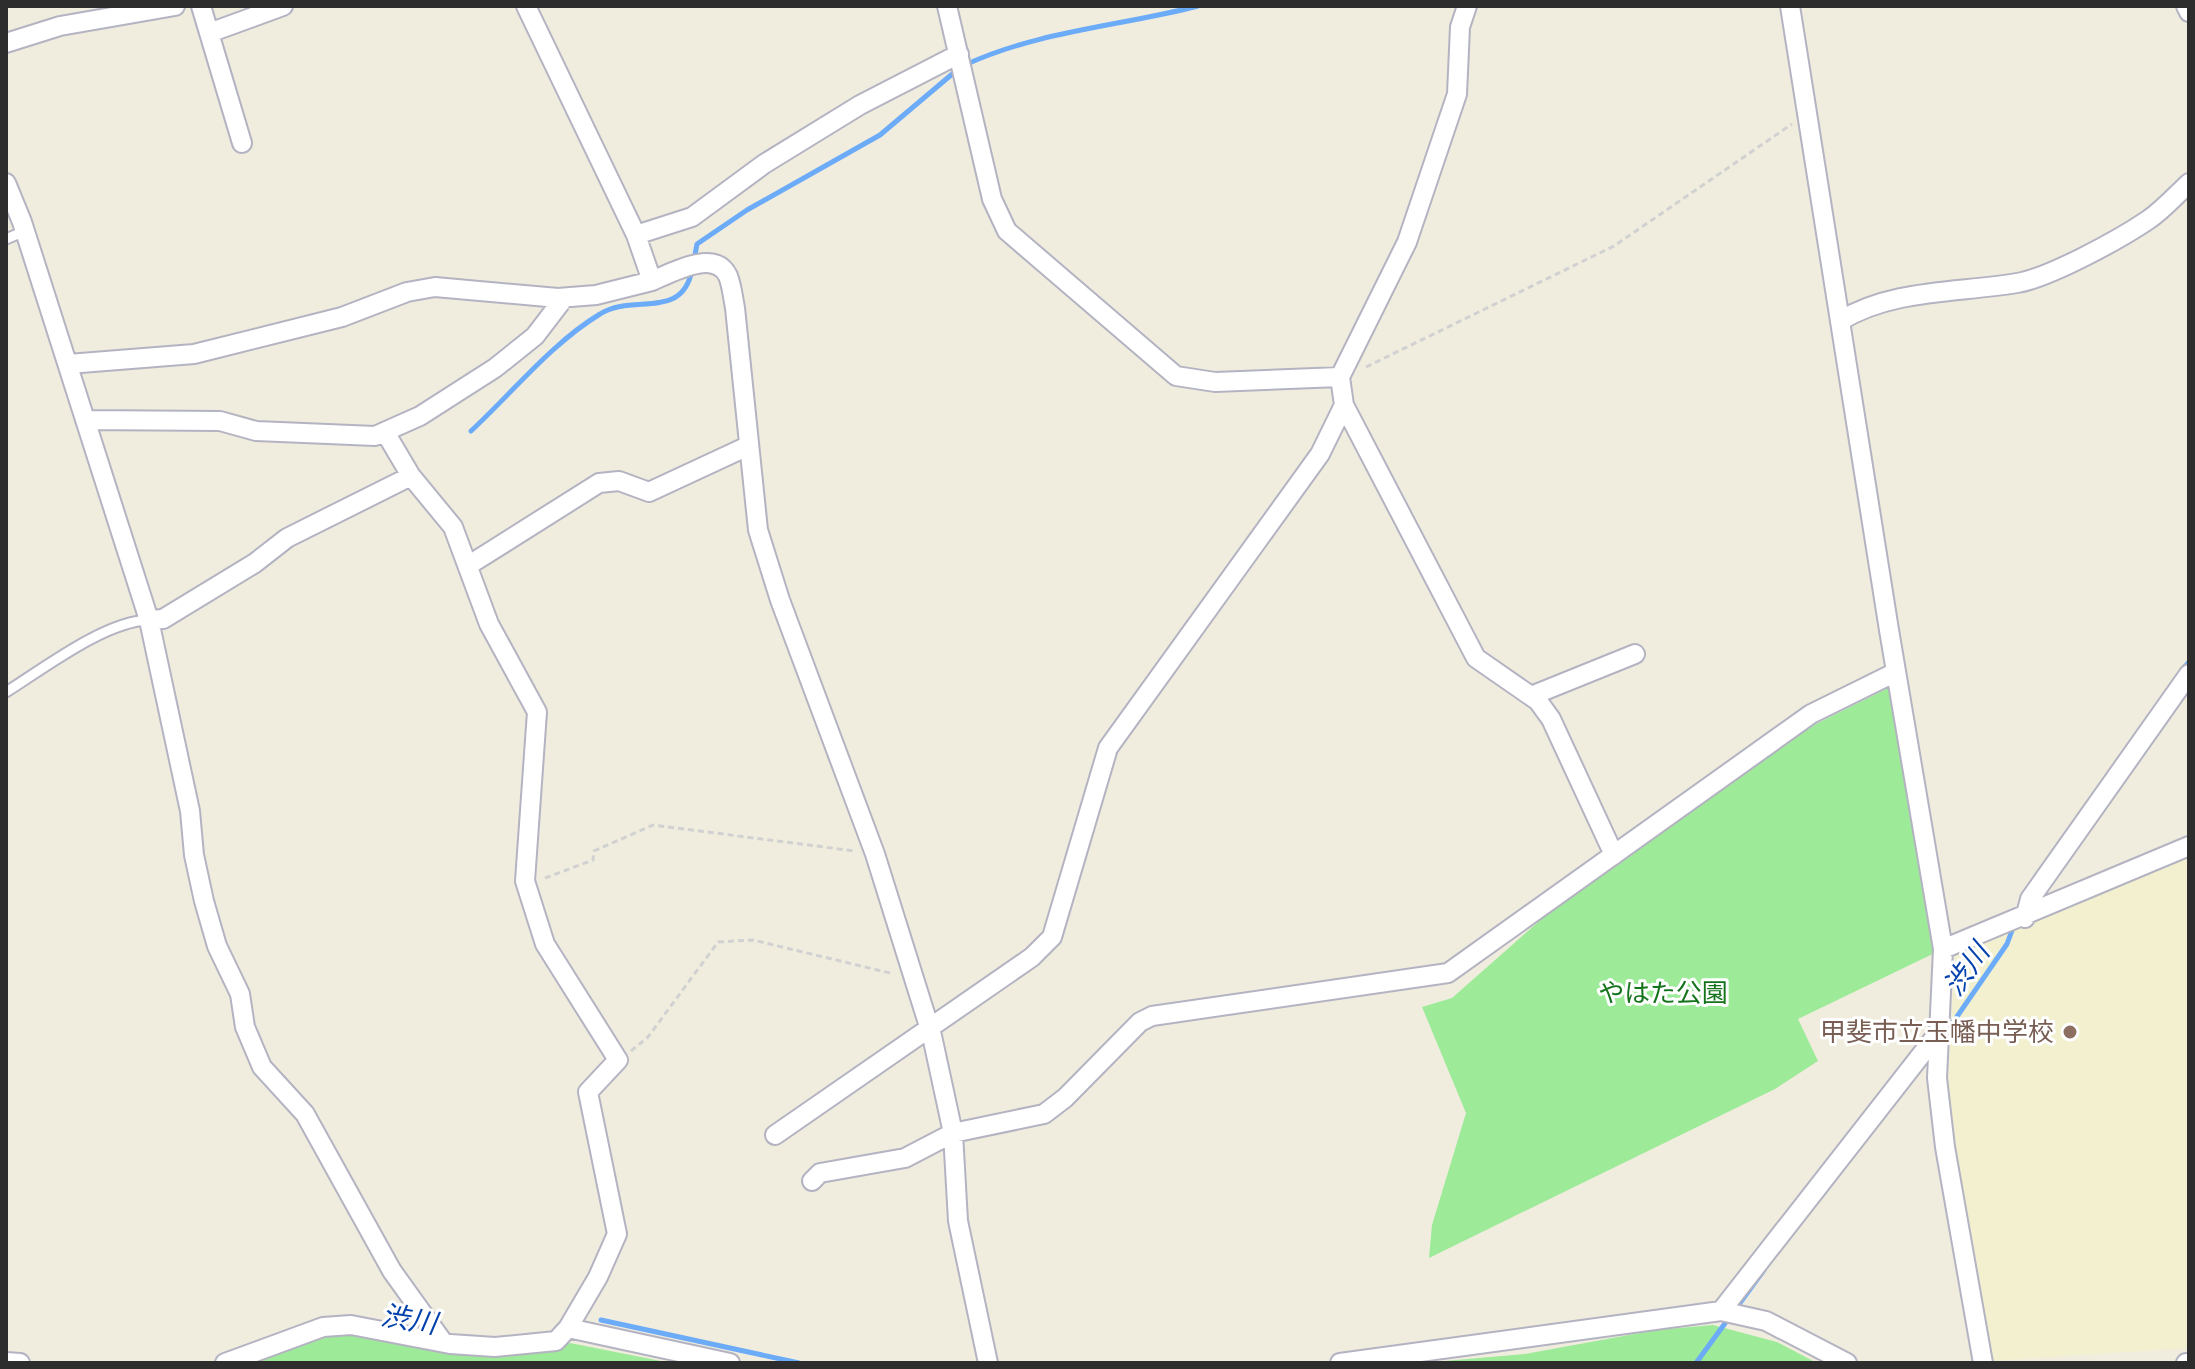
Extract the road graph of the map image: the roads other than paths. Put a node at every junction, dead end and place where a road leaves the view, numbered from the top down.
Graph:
1 (175, 6) edge
2 (201, 6) edge
3 (283, 6) edge
4 (526, 6) edge
5 (947, 6) edge
6 (1467, 6) edge
7 (1790, 6) edge
8 (2186, 6) edge
9 (2189, 12) edge
10 (209, 33) junction
11 (6, 43) edge
12 (959, 54) junction
13 (242, 143) dead end
14 (6, 183) edge
15 (2189, 183) edge
16 (25, 231) junction
17 (636, 235) junction
18 (6, 239) edge
19 (652, 281) junction
20 (564, 298) junction
21 (1840, 321) junction
22 (68, 364) junction
23 (1340, 377) junction
24 (1344, 405) junction
25 (85, 420) junction
26 (385, 432) junction
27 (748, 446) junction
28 (411, 476) junction
29 (469, 565) junction
30 (149, 620) junction
31 (1635, 654) dead end
32 (1896, 672) junction
33 (2189, 674) edge
34 (6, 692) edge
35 (1531, 696) junction
36 (2189, 846) edge
37 (1614, 855) junction
38 (2025, 918) junction
39 (1943, 949) junction
40 (929, 1026) junction
41 (1939, 1032) junction
42 (953, 1133) junction
43 (775, 1135) dead end
44 (812, 1181) dead end
45 (1721, 1311) junction
46 (568, 1328) junction
47 (443, 1342) junction
48 (6, 1362) edge
49 (20, 1363) edge
50 (225, 1363) edge
51 (730, 1363) edge
52 (988, 1363) edge
53 (1340, 1363) edge
54 (1847, 1363) edge
55 (1983, 1363) edge

1 - 11 street
2 - 10 street
3 - 10 street
4 - 17 street
5 - 12 street
6 - 23 street
7 - 21 street
8 - 9 street
10 - 13 street
12 - 17 street
12 - 23 street
14 - 16 street
15 - 21 street
16 - 18 lane
16 - 22 street
17 - 19 street
19 - 20 street
19 - 27 street
20 - 22 street
20 - 26 street
21 - 32 street
22 - 25 street
23 - 24 street
24 - 35 street
24 - 40 street
25 - 26 street
25 - 30 street
26 - 28 street
27 - 29 street
27 - 40 street
28 - 29 street
28 - 30 street
29 - 46 street
30 - 34 lane
30 - 47 street
31 - 35 street
32 - 37 street
32 - 39 street
33 - 38 street
35 - 37 street
36 - 38 street
37 - 42 street
38 - 39 street
39 - 41 street
40 - 42 street
40 - 43 street
41 - 45 street
41 - 55 street
42 - 44 street
42 - 52 street
45 - 53 street
45 - 54 street
46 - 47 street
46 - 51 street
47 - 50 street
48 - 49 street

